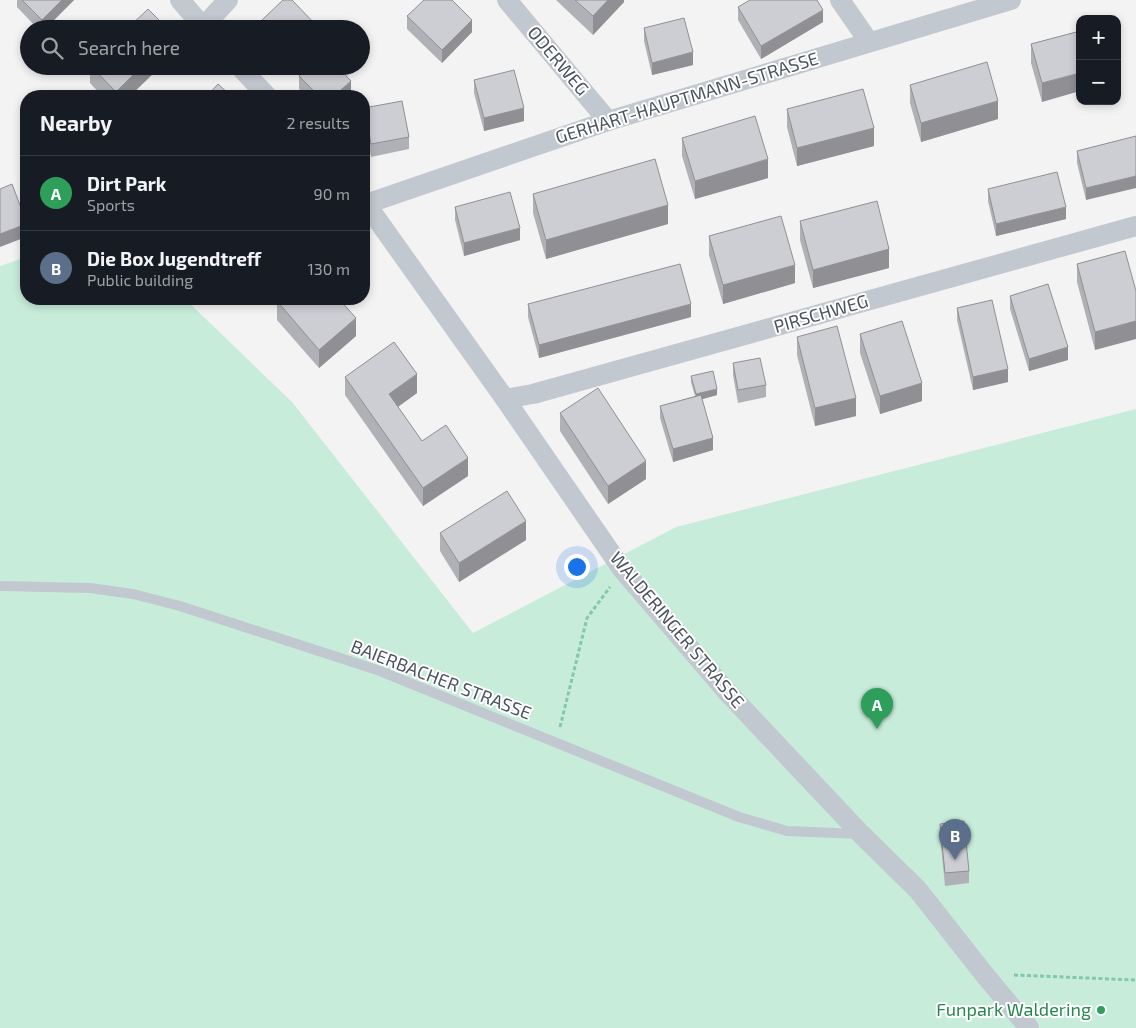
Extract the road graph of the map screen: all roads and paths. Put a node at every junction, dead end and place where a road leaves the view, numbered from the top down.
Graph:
1 (180, 0) edge
2 (228, 0) edge
3 (508, 0) edge
4 (840, 0) edge
5 (1011, 0) edge
6 (197, 20) edge
7 (211, 20) edge
8 (869, 42) junction
9 (247, 75) edge
10 (261, 90) edge
11 (608, 121) junction
12 (370, 200) edge
13 (370, 209) edge
14 (1136, 226) edge
15 (506, 399) junction
16 (622, 569) junction
17 (0, 586) edge
18 (557, 743) junction
19 (861, 834) junction
20 (984, 974) junction
21 (1136, 980) edge
22 (1029, 1028) edge

1 - 6 street
2 - 7 street
3 - 11 street, ODERWEG
4 - 8 street
5 - 8 street, GERHART-HAUPTMANN-STRASSE
8 - 11 street, GERHART-HAUPTMANN-STRASSE
9 - 10 street
11 - 12 street, GERHART-HAUPTMANN-STRASSE
13 - 15 street, WALDERINGER STRASSE
14 - 15 street, PIRSCHWEG
15 - 16 street, WALDERINGER STRASSE
16 - 18 path
16 - 19 street, WALDERINGER STRASSE
17 - 18 lane, BAIERBACHER STRASSE
18 - 19 lane, BAIERBACHER STRASSE
19 - 20 street, WALDERINGER STRASSE
20 - 21 path
20 - 22 street, WALDERINGER STRASSE

